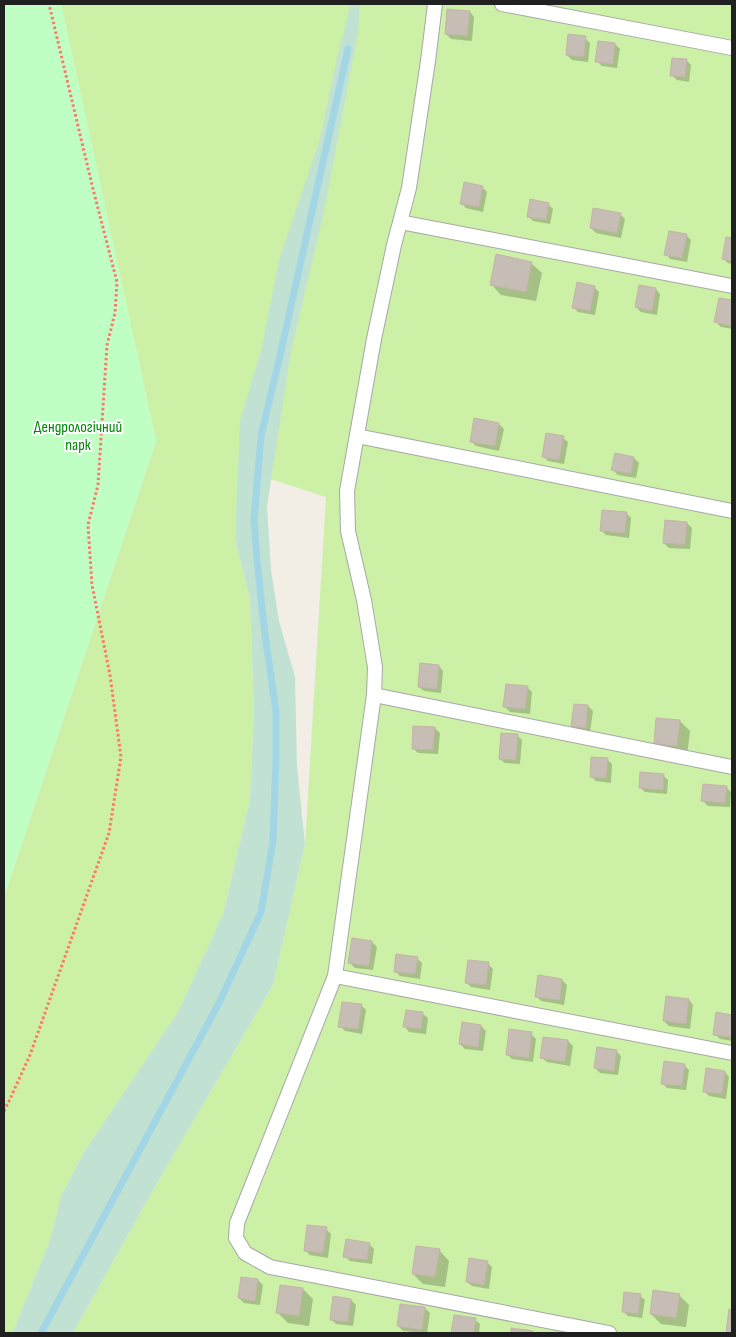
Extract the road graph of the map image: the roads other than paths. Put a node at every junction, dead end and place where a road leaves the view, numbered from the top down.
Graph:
1 (435, 4) edge
2 (502, 4) edge
3 (732, 48) edge
4 (400, 222) junction
5 (732, 286) edge
6 (357, 436) junction
7 (732, 511) edge
8 (374, 695) junction
9 (732, 767) edge
10 (335, 976) junction
11 (732, 1053) edge
12 (609, 1333) edge

1 - 4 lane
2 - 3 lane
4 - 5 lane
4 - 6 lane
6 - 7 lane
6 - 8 lane
8 - 9 lane
8 - 10 lane
10 - 11 lane
10 - 12 lane

